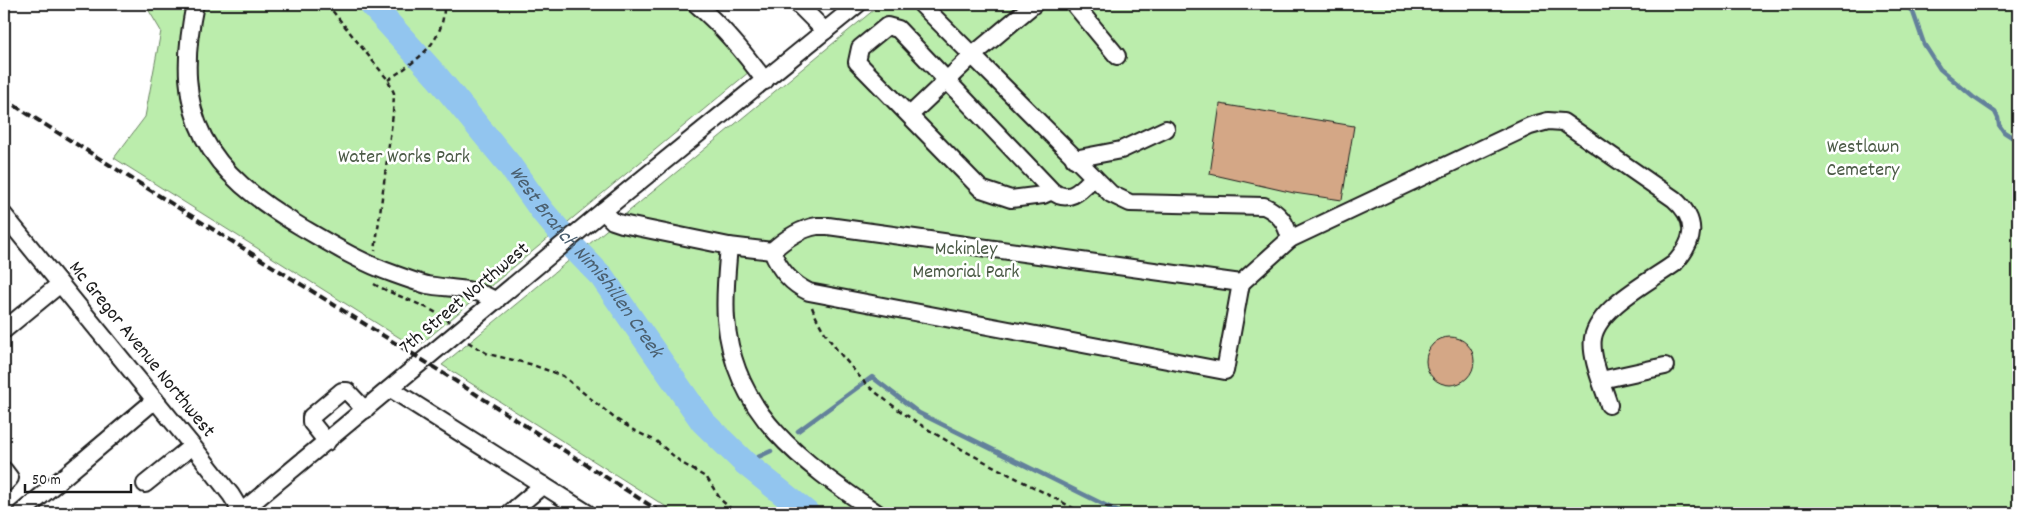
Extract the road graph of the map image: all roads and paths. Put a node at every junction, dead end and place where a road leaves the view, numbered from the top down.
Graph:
1 (195, 4) edge
2 (444, 4) edge
3 (696, 4) edge
4 (798, 4) edge
5 (858, 4) edge
6 (921, 4) edge
7 (1034, 4) edge
8 (1074, 4) edge
9 (824, 31) junction
10 (972, 56) junction
11 (1117, 56) dead end
12 (388, 80) dead end
13 (765, 80) junction
14 (946, 81) junction
15 (910, 115) junction
16 (1166, 129) dead end
17 (1074, 159) junction
18 (1094, 177) junction
19 (1052, 191) junction
20 (4, 215) edge
21 (599, 215) junction
22 (1290, 239) junction
23 (729, 246) junction
24 (772, 251) junction
25 (1241, 283) junction
26 (60, 284) junction
27 (809, 292) junction
28 (496, 301) junction
29 (4, 330) edge
30 (1665, 366) dead end
31 (1601, 380) junction
32 (391, 389) junction
33 (155, 400) junction
34 (1609, 405) dead end
35 (364, 410) junction
36 (326, 442) junction
37 (192, 446) junction
38 (145, 484) dead end
39 (543, 485) junction
40 (20, 513) edge
41 (241, 513) edge
42 (510, 513) edge
43 (588, 513) edge
44 (877, 513) edge
45 (1082, 513) edge

1 - 28 street
2 - 12 path
3 - 13 street
4 - 9 street
5 - 9 street, 7th Street Northwest
6 - 10 street
7 - 10 street
8 - 11 street
9 - 13 street, 7th Street Northwest
10 - 14 street
10 - 17 street
13 - 21 street, 7th Street Northwest
14 - 15 street
14 - 15 street
14 - 19 street
15 - 19 street
16 - 17 street
17 - 18 street
18 - 19 street
18 - 22 street
20 - 26 street, Mc Gregor Avenue Northwest
21 - 23 street
21 - 28 street, 7th Street Northwest
22 - 25 street
22 - 31 street
23 - 24 street
23 - 44 street
24 - 25 street
24 - 27 street
25 - 27 street
26 - 29 street
26 - 33 street, Mc Gregor Avenue Northwest
27 - 45 path
28 - 32 street, 7th Street Northwest
30 - 31 street
31 - 34 street
32 - 35 street, 7th Street Northwest
32 - 39 street
33 - 37 street, Mc Gregor Avenue Northwest
33 - 40 street
35 - 36 street, 7th Street Northwest
35 - 36 street
36 - 41 street, 7th Street Northwest
37 - 38 street
37 - 41 street, Mc Gregor Avenue Northwest
39 - 42 street
39 - 43 street

